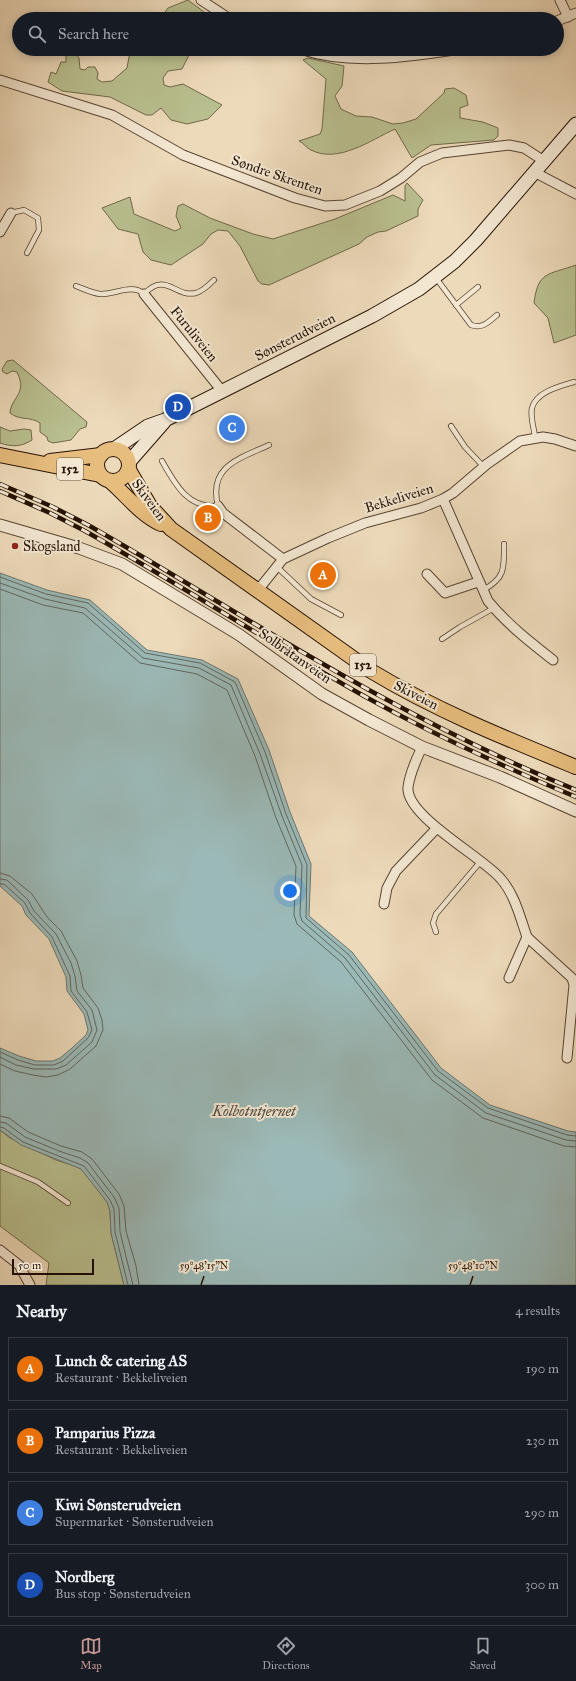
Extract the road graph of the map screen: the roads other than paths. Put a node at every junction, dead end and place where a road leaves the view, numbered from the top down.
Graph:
1 (201, 0) edge
2 (560, 0) edge
3 (219, 12) edge
4 (572, 15) edge
5 (338, 56) edge
6 (409, 56) edge
7 (0, 80) edge
8 (576, 124) edge
9 (544, 161) junction
10 (534, 172) junction
11 (576, 194) edge
12 (11, 213) joint
13 (0, 232) edge
14 (27, 253) dead end
15 (435, 277) junction
16 (214, 280) dead end
17 (76, 286) dead end
18 (478, 287) dead end
19 (144, 294) junction
20 (456, 304) junction
21 (497, 315) dead end
22 (574, 382) dead end
23 (222, 391) junction
24 (165, 420) junction
25 (450, 426) dead end
26 (535, 437) junction
27 (269, 445) dead end
28 (576, 446) edge
29 (114, 449) junction
30 (0, 455) edge
31 (101, 455) junction
32 (162, 461) dead end
33 (40, 462) junction
34 (129, 466) junction
35 (484, 467) junction
36 (105, 478) junction
37 (443, 499) junction
38 (218, 506) junction
39 (0, 525) edge
40 (171, 528) junction
41 (504, 544) dead end
42 (283, 559) junction
43 (277, 567) junction
44 (427, 574) dead end
45 (478, 582) junction
46 (258, 590) junction
47 (483, 591) junction
48 (494, 608) junction
49 (341, 615) dead end
50 (442, 639) dead end
51 (553, 660) dead end
52 (422, 747) junction
53 (576, 767) edge
54 (576, 811) edge
55 (436, 829) junction
56 (481, 861) junction
57 (384, 904) dead end
58 (436, 932) dead end
59 (527, 937) junction
60 (509, 978) dead end
61 (567, 1058) dead end
62 (0, 1166) edge
63 (68, 1203) dead end
64 (0, 1250) edge
65 (30, 1285) edge

1 - 3 street
2 - 4 street
5 - 6 street
7 - 9 street, Søndre Skrenten
8 - 9 main road, Sønsterudveien
9 - 10 main road, Sønsterudveien
10 - 11 street
10 - 15 main road, Sønsterudveien
12 - 13 street
12 - 14 lane
15 - 20 lane
15 - 23 main road, Sønsterudveien
16 - 19 lane
17 - 19 lane
18 - 20 lane
19 - 23 street, Furuliveien
20 - 21 lane
22 - 26 lane
23 - 24 main road, Sønsterudveien
24 - 29 main road, Sønsterudveien
24 - 34 main road, Sønsterudveien
25 - 35 lane
26 - 28 street, Bekkeliveien
26 - 35 street, Bekkeliveien
27 - 38 lane
29 - 31 main road, 152
29 - 34 main road, 152
30 - 33 main road, 152
31 - 33 main road, 152
31 - 36 main road, 152
32 - 38 lane
33 - 36 main road, 152
34 - 36 main road
34 - 40 main road, Skiveien / 152
35 - 37 street, Bekkeliveien
36 - 40 main road, Skiveien / 152
37 - 42 street, Bekkeliveien
37 - 45 street
38 - 42 street
39 - 52 street, Solbråtanveien
40 - 46 main road, Skiveien / 152
41 - 47 lane
42 - 43 street, Bekkeliveien
43 - 46 street, Bekkeliveien
43 - 49 lane
44 - 45 street
45 - 47 street
46 - 53 main road, Skiveien / 152
47 - 48 street
48 - 50 lane
48 - 51 street
52 - 54 street, Solbråtanveien
52 - 55 street
55 - 56 street
55 - 57 street
56 - 58 lane
56 - 59 street
59 - 60 street
59 - 61 street
62 - 63 lane
64 - 65 street

